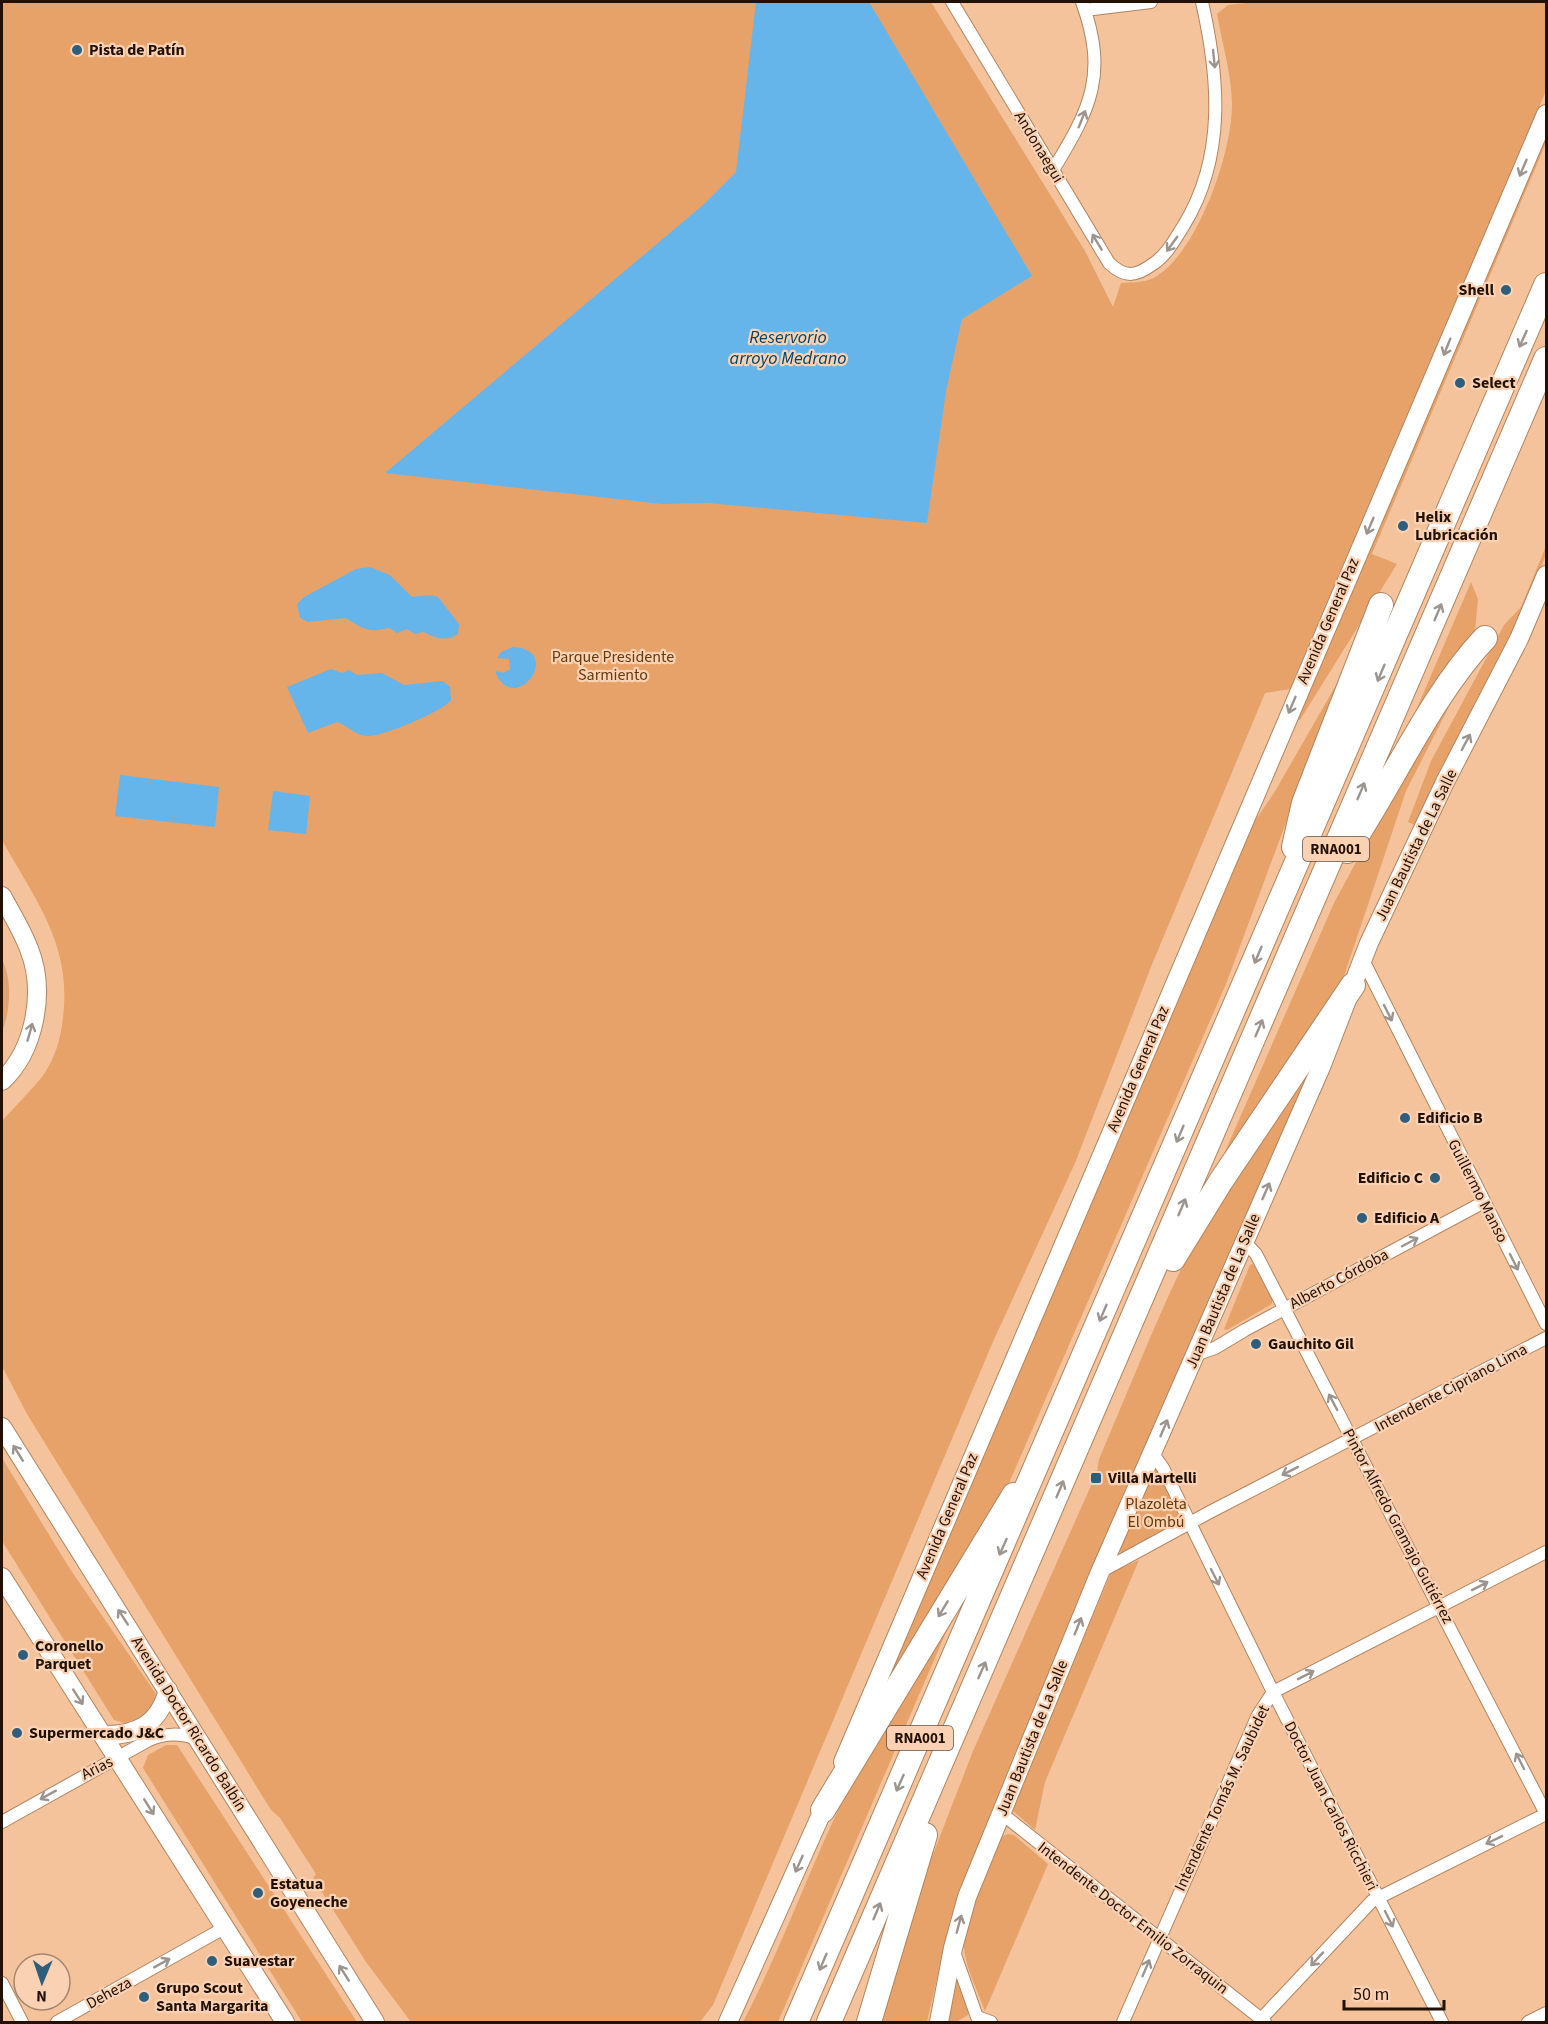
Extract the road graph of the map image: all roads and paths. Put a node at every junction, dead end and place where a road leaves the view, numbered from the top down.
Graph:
1 (952, 2) edge
2 (1151, 2) edge
3 (1202, 2) edge
4 (1083, 6) edge
5 (1546, 114) edge
6 (1053, 170) junction
7 (1546, 285) edge
8 (1546, 359) edge
9 (1546, 575) edge
10 (1381, 605) dead end
11 (1485, 638) dead end
12 (2, 896) edge
13 (1281, 902) junction
14 (1313, 903) junction
15 (1363, 960) junction
16 (1353, 985) junction
17 (2, 1082) edge
18 (1484, 1202) junction
19 (1244, 1241) junction
20 (1284, 1308) junction
21 (1546, 1324) edge
22 (1125, 1338) junction
23 (1546, 1338) edge
24 (1195, 1355) junction
25 (2, 1427) edge
26 (1352, 1439) junction
27 (1153, 1454) junction
28 (1044, 1455) junction
29 (1189, 1525) junction
30 (1546, 1552) edge
31 (1100, 1572) junction
32 (3, 1583) edge
33 (1440, 1606) junction
34 (168, 1690) junction
35 (1273, 1692) junction
36 (958, 1724) junction
37 (103, 1735) junction
38 (198, 1738) junction
39 (118, 1758) junction
40 (823, 1810) junction
41 (1001, 1813) junction
42 (1546, 1814) edge
43 (2, 1822) edge
44 (1378, 1898) junction
45 (224, 1928) junction
46 (1159, 1937) junction
47 (953, 1948) junction
48 (2, 1983) edge
49 (1546, 2013) edge
50 (972, 2020) edge
51 (1263, 2021) edge
52 (22, 2022) edge
53 (57, 2022) edge
54 (285, 2022) edge
55 (375, 2022) edge
56 (728, 2022) edge
57 (796, 2022) edge
58 (829, 2022) edge
59 (869, 2022) edge
60 (939, 2022) edge
61 (991, 2022) edge
62 (1123, 2022) edge
63 (1442, 2022) edge
64 (1528, 2022) edge

1 - 6 street, Andonaegui
2 - 4 street
3 -> 6 street, Andonaegui
6 -> 4 street
5 -> 40 street, Avenida General Paz
7 -> 13 highway, RNA001
14 -> 8 highway, RNA001
15 -> 9 street, Juan Bautista de La Salle
10 - 13 highway
11 - 14 highway
17 -> 12 street
13 -> 28 highway, RNA001
22 -> 14 highway, RNA001
15 - 16 street, Juan Bautista de La Salle
15 -> 18 street, Guillermo Manso
19 -> 16 street, Juan Bautista de La Salle
16 - 22 highway
20 -> 18 street, Alberto Córdoba
18 -> 21 street, Guillermo Manso
19 - 20 street, Pintor Alfredo Gramajo Gutiérrez
19 - 24 street, Juan Bautista de La Salle
20 - 24 street, Alberto Córdoba
26 -> 20 street, Pintor Alfredo Gramajo Gutiérrez
36 -> 22 highway, RNA001
23 - 26 street, Intendente Cipriano Lima
27 -> 24 street, Juan Bautista de La Salle
34 -> 25 street, Avenida Doctor Ricardo Balbín
26 -> 29 street, Intendente Cipriano Lima
26 - 33 street, Pintor Alfredo Gramajo Gutiérrez
27 - 29 street, Doctor Juan Carlos Ricchieri
27 - 31 street, Juan Bautista de La Salle
28 -> 40 highway
28 -> 57 highway, RNA001
29 - 31 street, Intendente Cipriano Lima
29 -> 35 street, Doctor Juan Carlos Ricchieri
33 -> 30 street, Intendente Tomás M. Saubidet
41 -> 31 street, Juan Bautista de La Salle
32 -> 37 street
35 -> 33 street, Intendente Tomás M. Saubidet
42 -> 33 street, Pintor Alfredo Gramajo Gutiérrez
34 - 37 street
34 - 38 street, Avenida Doctor Ricardo Balbín
35 - 44 street, Doctor Juan Carlos Ricchieri
35 - 46 street, Intendente Tomás M. Saubidet
58 -> 36 highway, RNA001
36 - 59 highway
37 - 39 street
38 - 39 street, Arias
55 -> 38 street, Avenida Doctor Ricardo Balbín
39 -> 43 street, Arias
39 -> 45 street
40 -> 56 street, Avenida General Paz
41 - 46 street, Intendente Doctor Emilio Zorraquin
47 -> 41 street, Juan Bautista de La Salle
42 -> 44 street
44 -> 51 street
44 -> 63 street, Doctor Juan Carlos Ricchieri
53 -> 45 street, Deheza
45 - 54 street
46 - 51 street, Intendente Doctor Emilio Zorraquin
62 -> 46 street, Intendente Tomás M. Saubidet
47 - 50 street
47 - 60 street, Juan Bautista de La Salle
48 - 52 street
49 - 64 street
50 - 61 street

